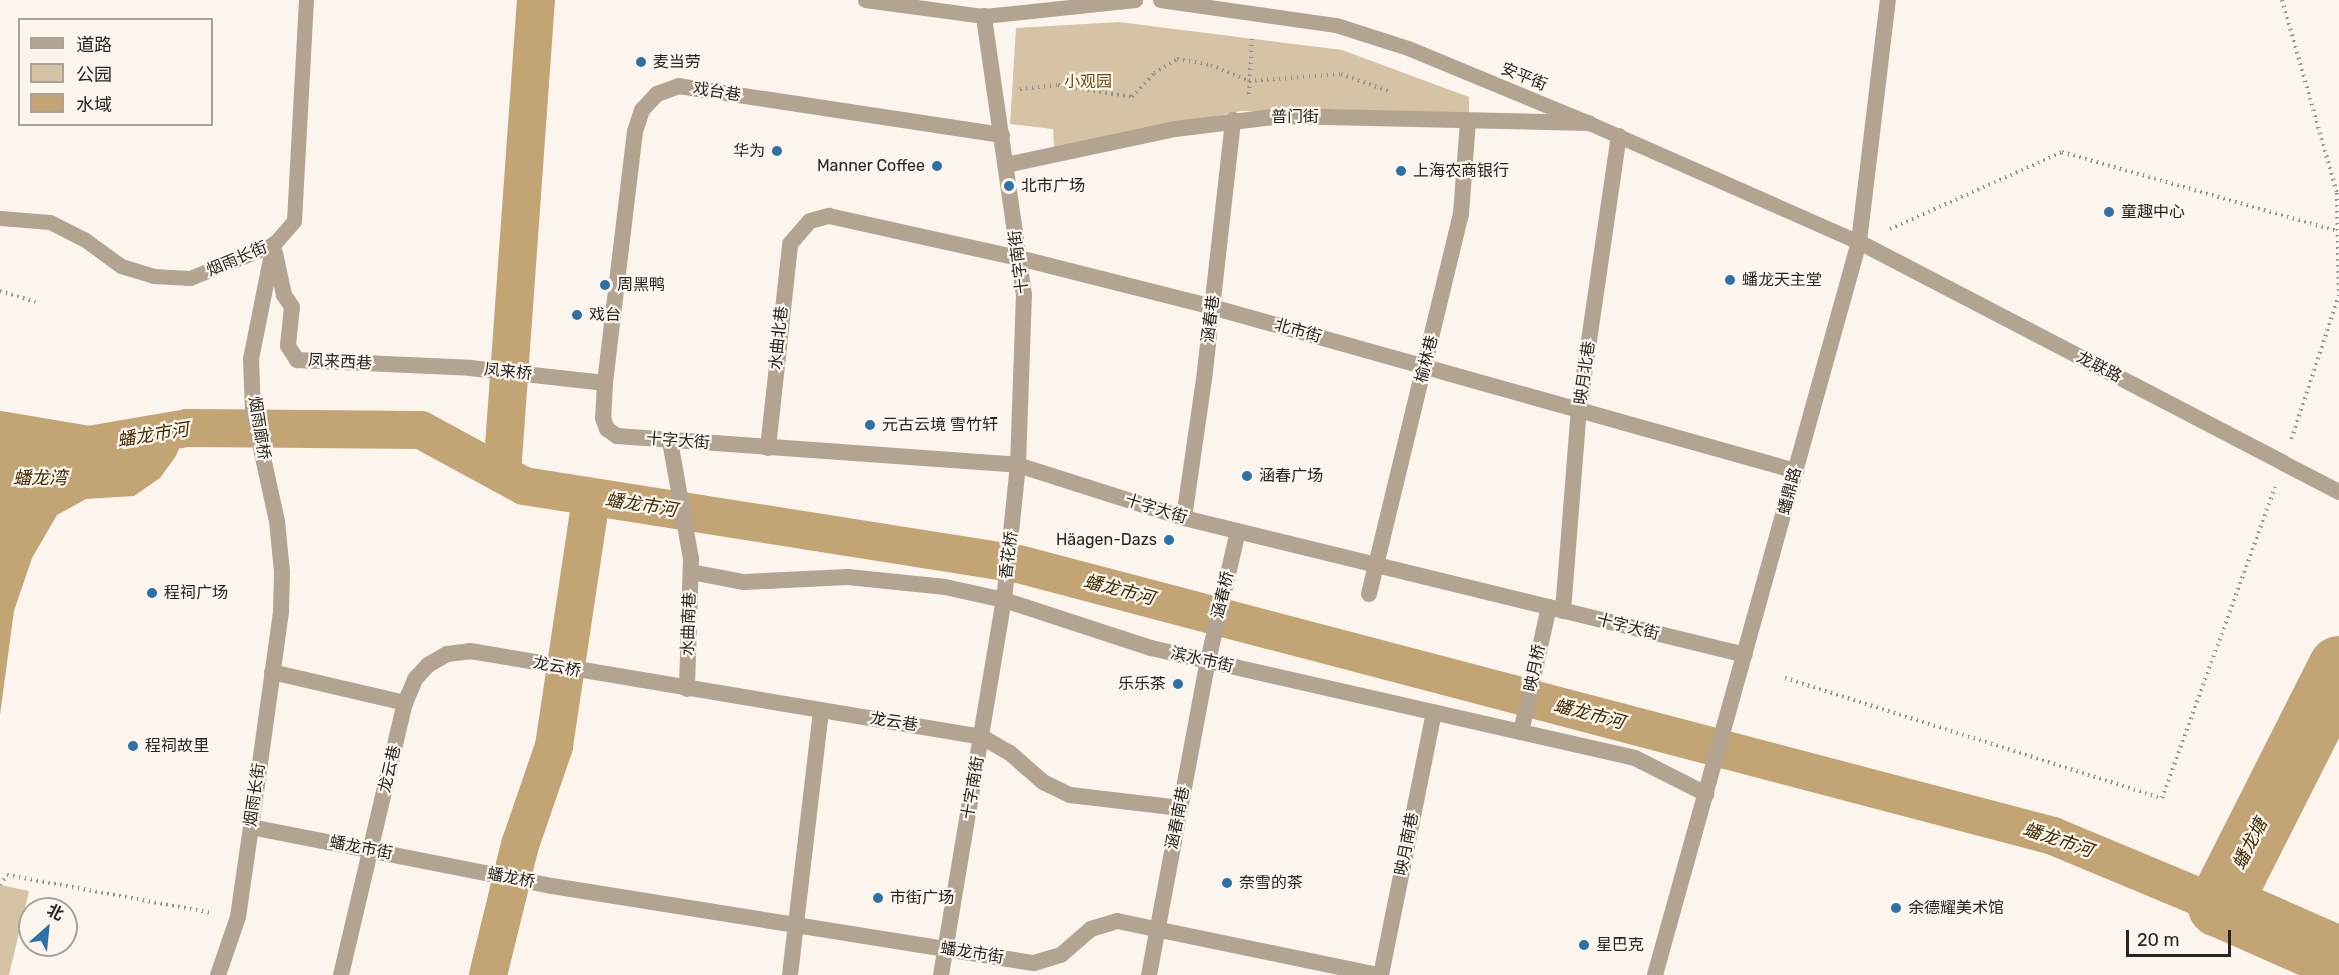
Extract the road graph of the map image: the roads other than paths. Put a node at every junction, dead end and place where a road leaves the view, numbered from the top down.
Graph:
1 (306, 0) edge
2 (865, 0) edge
3 (1136, 0) edge
4 (1160, 0) edge
5 (1887, 0) edge
6 (984, 16) junction
7 (1240, 120) junction
8 (1468, 120) junction
9 (1589, 123) junction
10 (1002, 135) junction
11 (1619, 136) junction
12 (1006, 165) junction
13 (0, 218) edge
14 (799, 230) joint
15 (1859, 242) junction
16 (274, 244) junction
17 (1019, 258) junction
18 (1212, 307) junction
19 (1425, 366) junction
20 (470, 368) joint
21 (605, 383) junction
22 (1579, 409) junction
23 (670, 441) junction
24 (768, 448) junction
25 (1018, 465) junction
26 (1796, 471) junction
27 (2339, 492) edge
28 (1015, 510) joint
29 (1184, 518) junction
30 (1238, 531) junction
31 (1374, 565) junction
32 (691, 566) junction
33 (1369, 594) dead end
34 (1004, 600) junction
35 (1556, 609) junction
36 (280, 612) joint
37 (1745, 656) junction
38 (1208, 659) junction
39 (524, 660) joint
40 (273, 672) junction
41 (591, 673) joint
42 (687, 689) junction
43 (405, 703) junction
44 (821, 711) junction
45 (1434, 712) junction
46 (1522, 730) junction
47 (982, 737) junction
48 (1706, 794) junction
49 (1180, 808) junction
50 (251, 826) junction
51 (370, 850) junction
52 (470, 870) joint
53 (552, 886) joint
54 (796, 926) junction
55 (1157, 930) junction
56 (946, 949) junction
57 (218, 975) edge
58 (341, 975) edge
59 (790, 975) edge
60 (940, 975) edge
61 (1149, 975) edge
62 (1379, 975) edge
63 (1655, 975) edge

1 - 16 lane, 烟雨长街
2 - 6 lane
3 - 6 lane
4 - 9 lane, 安平街
5 - 15 street, 蟠鼎路
6 - 10 street, 十字南街
7 - 8 street, 普门街
7 - 12 street, 普门街
7 - 18 street, 涵春巷
8 - 9 street, 普门街
8 - 19 street, 榆林巷
9 - 11 lane, 安平街
10 - 12 street, 十字南街
10 - 21 street, 戏台巷
11 - 15 lane, 安平街
11 - 22 street, 映月北巷
12 - 17 street, 十字南街
13 - 16 lane, 烟雨长街
14 - 17 street, 北市街
14 - 24 street, 水曲北巷
15 - 26 street, 蟠鼎路
15 - 27 street, 龙联路, bridge
16 - 20 street, 凤来西巷
16 - 36 street, 烟雨廊桥
17 - 18 street, 北市街
17 - 25 street, 十字南街
18 - 19 street, 北市街
18 - 29 street, 涵春巷
19 - 22 street, 北市街
19 - 31 street, 榆林巷
20 - 21 street, 凤来桥
21 - 23 street, 十字大街
22 - 26 street, 北市街
22 - 35 street, 映月北巷
23 - 24 street, 十字大街
23 - 32 street, 水曲南巷
24 - 25 street, 十字大街
25 - 28 street, 十字南街
25 - 29 street, 十字大街
26 - 37 street, 蟠鼎路
28 - 34 street, 香花桥
29 - 30 street, 十字大街
30 - 31 street, 十字大街
30 - 38 street, 涵春桥
31 - 33 street, 榆林巷
31 - 35 street, 十字大街
32 - 34 street, 滨水市街
32 - 42 street, 水曲南巷
34 - 38 street, 滨水市街
34 - 47 street, 十字南街
35 - 37 street, 十字大街
35 - 46 street, 映月桥
36 - 40 street, 烟雨长街
37 - 48 street, 蟠鼎路
38 - 45 street, 滨水市街
38 - 49 street, 涵春南巷
39 - 41 street, 龙云桥
39 - 43 street, 龙云巷
40 - 43 street
40 - 50 street, 烟雨长街
41 - 42 street, 龙云巷
42 - 44 street, 龙云巷
43 - 51 street, 龙云巷
44 - 47 street, 龙云巷
44 - 54 street
45 - 46 street, 滨水市街
45 - 62 street, 映月南巷
46 - 48 street, 滨水市街
47 - 49 street, 龙云巷
47 - 56 street, 十字南街
48 - 63 street, 蟠鼎路
49 - 55 street, 涵春南巷
50 - 51 street, 蟠龙市街
50 - 57 street, 烟雨长街
51 - 52 street, 蟠龙市街
51 - 58 street, 龙云巷
52 - 53 street, 蟠龙桥
53 - 54 street, 蟠龙市街
54 - 56 street, 蟠龙市街
54 - 59 street
55 - 56 street, 蟠龙市街
55 - 61 street, 涵春南巷
55 - 62 street, 蟠龙市街
56 - 60 street, 十字南街

